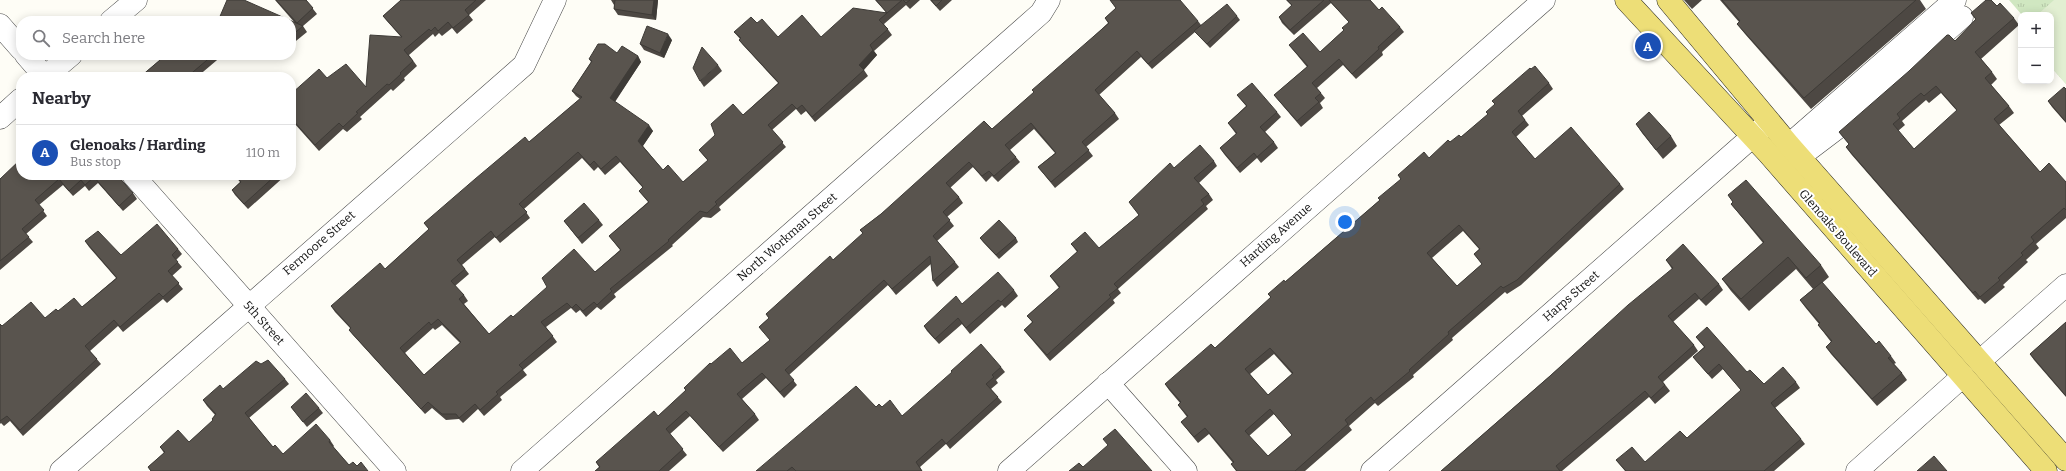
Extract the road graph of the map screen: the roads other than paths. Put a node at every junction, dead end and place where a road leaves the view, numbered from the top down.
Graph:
1 (136, 0) edge
2 (555, 0) edge
3 (1049, 0) edge
4 (1544, 0) edge
5 (1626, 0) edge
6 (1668, 0) edge
7 (1958, 8) edge
8 (117, 16) edge
9 (0, 25) edge
10 (16, 43) edge
11 (30, 60) edge
12 (65, 60) edge
13 (41, 72) edge
14 (51, 72) edge
15 (16, 104) edge
16 (0, 118) edge
17 (1769, 122) junction
18 (1753, 136) junction
19 (1794, 151) junction
20 (137, 180) edge
21 (2066, 285) edge
22 (248, 305) junction
23 (1980, 361) junction
24 (1963, 376) junction
25 (1108, 383) junction
26 (2066, 460) edge
27 (61, 471) edge
28 (395, 471) edge
29 (522, 471) edge
30 (1008, 471) edge
31 (1186, 471) edge
32 (1372, 471) edge
33 (1857, 471) edge
34 (2046, 471) edge

1 - 8 street
2 - 22 street, Fermoore Street
3 - 29 street, North Workman Street
4 - 25 street, Harding Avenue
5 - 18 main road, Glenoaks Boulevard
6 - 17 main road, Glenoaks Boulevard
7 - 19 street
9 - 10 street
11 - 13 street
12 - 14 street
15 - 16 street
17 - 18 street, Harps Street
17 - 19 main road, Glenoaks Boulevard
18 - 24 main road, Glenoaks Boulevard
18 - 32 street, Harps Street
19 - 23 main road, Glenoaks Boulevard
20 - 22 street, 5th Street
21 - 23 street
22 - 27 street, Fermoore Street
22 - 28 street, 5th Street
23 - 26 main road, Glenoaks Boulevard
24 - 33 street
24 - 34 main road, Glenoaks Boulevard
25 - 30 street, Harding Avenue
25 - 31 street

